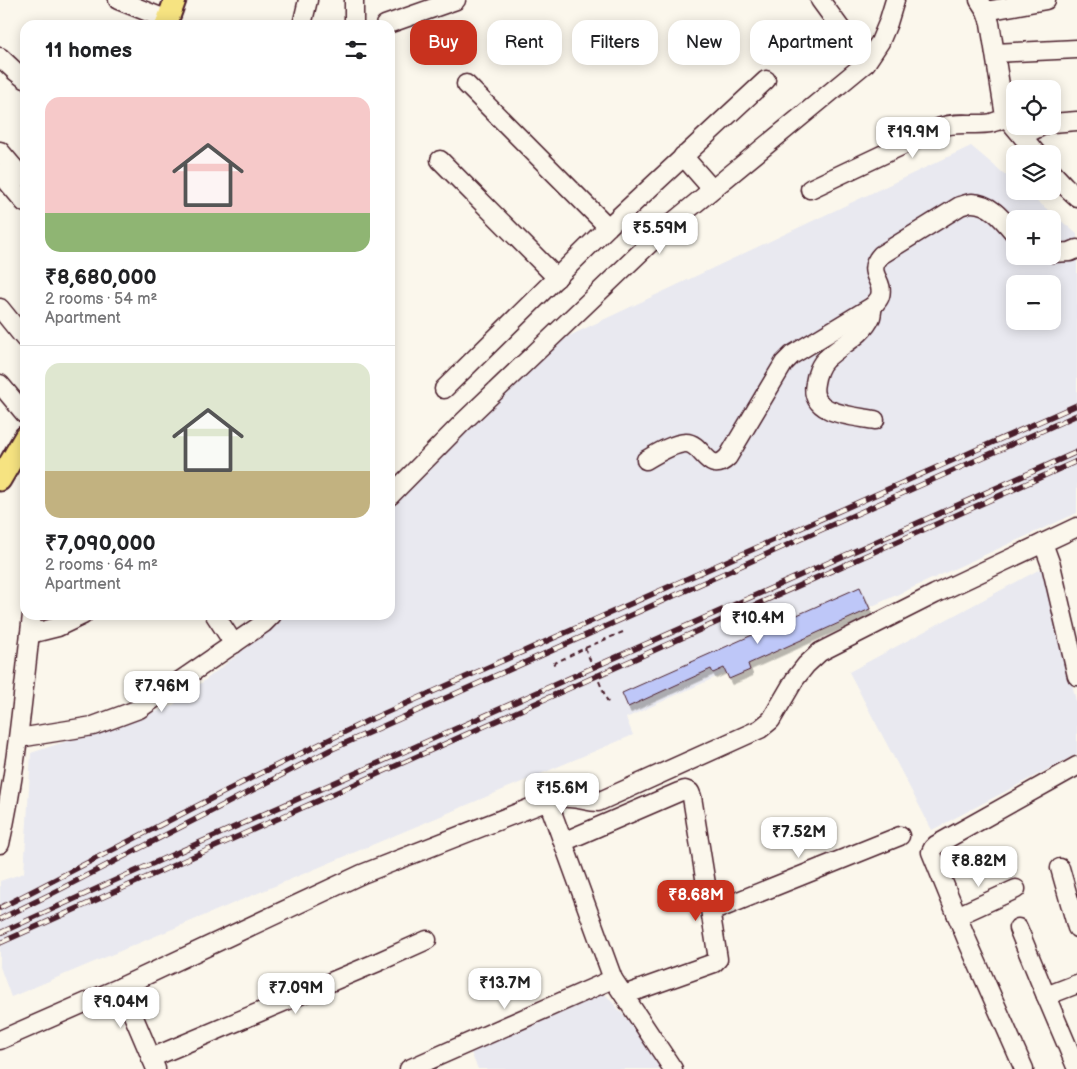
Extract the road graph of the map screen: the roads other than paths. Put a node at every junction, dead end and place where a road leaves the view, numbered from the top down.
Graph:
1 (118, 0) edge
2 (175, 0) edge
3 (308, 0) edge
4 (354, 0) edge
5 (456, 0) edge
6 (820, 0) edge
7 (895, 0) edge
8 (1046, 0) edge
9 (982, 5) edge
10 (161, 20) edge
11 (168, 20) edge
12 (304, 20) edge
13 (354, 20) edge
14 (835, 20) edge
15 (395, 21) edge
16 (1077, 48) edge
17 (995, 53) junction
18 (871, 56) edge
19 (0, 57) edge
20 (864, 65) edge
21 (20, 75) edge
22 (766, 80) dead end
23 (466, 84) dead end
24 (1006, 117) joint
25 (1077, 121) edge
26 (1061, 123) edge
27 (1022, 136) edge
28 (1030, 145) edge
29 (0, 151) edge
30 (684, 156) junction
31 (440, 160) dead end
32 (0, 173) edge
33 (20, 180) edge
34 (1061, 182) edge
35 (712, 189) junction
36 (810, 189) dead end
37 (1077, 197) edge
38 (1006, 224) edge
39 (608, 227) junction
40 (1077, 249) edge
41 (1061, 252) edge
42 (557, 278) junction
43 (873, 306) junction
44 (0, 308) edge
45 (20, 332) edge
46 (0, 384) edge
47 (444, 389) dead end
48 (20, 408) edge
49 (875, 420) dead end
50 (20, 446) edge
51 (646, 460) dead end
52 (0, 480) edge
53 (395, 491) edge
54 (1077, 527) edge
55 (1043, 543) junction
56 (31, 620) edge
57 (72, 620) edge
58 (218, 620) edge
59 (268, 620) edge
60 (1071, 620) edge
61 (30, 634) junction
62 (234, 644) junction
63 (1077, 676) edge
64 (19, 738) junction
65 (1077, 766) edge
66 (548, 801) junction
67 (900, 836) dead end
68 (563, 842) junction
69 (0, 844) edge
70 (1060, 868) dead end
71 (1016, 889) dead end
72 (711, 912) junction
73 (957, 916) junction
74 (1018, 928) dead end
75 (1077, 928) edge
76 (427, 940) dead end
77 (613, 979) junction
78 (1077, 984) edge
79 (121, 987) junction
80 (624, 995) junction
81 (1046, 996) junction
82 (0, 1040) edge
83 (441, 1063) edge
84 (153, 1064) edge
85 (409, 1069) edge
86 (673, 1069) edge
87 (1024, 1069) edge
88 (1077, 1069) edge

1 - 10 street
2 - 11 main road
3 - 12 street
4 - 13 street
5 - 15 street
6 - 14 street
7 - 18 street
8 - 9 street
9 - 17 street
16 - 17 street
17 - 24 street
19 - 21 street
20 - 35 street
22 - 30 street
23 - 39 street
24 - 36 street
25 - 26 street
27 - 28 street
29 - 33 street
30 - 35 street
30 - 39 street
31 - 42 street
32 - 33 street
34 - 37 street
35 - 53 street
38 - 43 street
39 - 42 street
40 - 41 street
42 - 47 street
43 - 49 street
43 - 51 street
44 - 45 street
46 - 48 street
50 - 52 main road
54 - 55 street
55 - 60 street
55 - 66 street
56 - 61 street
57 - 61 street
58 - 62 street
59 - 62 street
60 - 63 street
61 - 64 street
62 - 64 street
64 - 69 street
65 - 73 street
66 - 68 street
66 - 79 street
67 - 72 street
68 - 72 street
68 - 77 street
70 - 75 street
71 - 73 street
72 - 80 street
73 - 87 street
74 - 81 street
76 - 84 street
77 - 80 street
77 - 83 street
78 - 81 street
79 - 82 street
79 - 84 street
80 - 86 street
81 - 88 street
83 - 85 street

